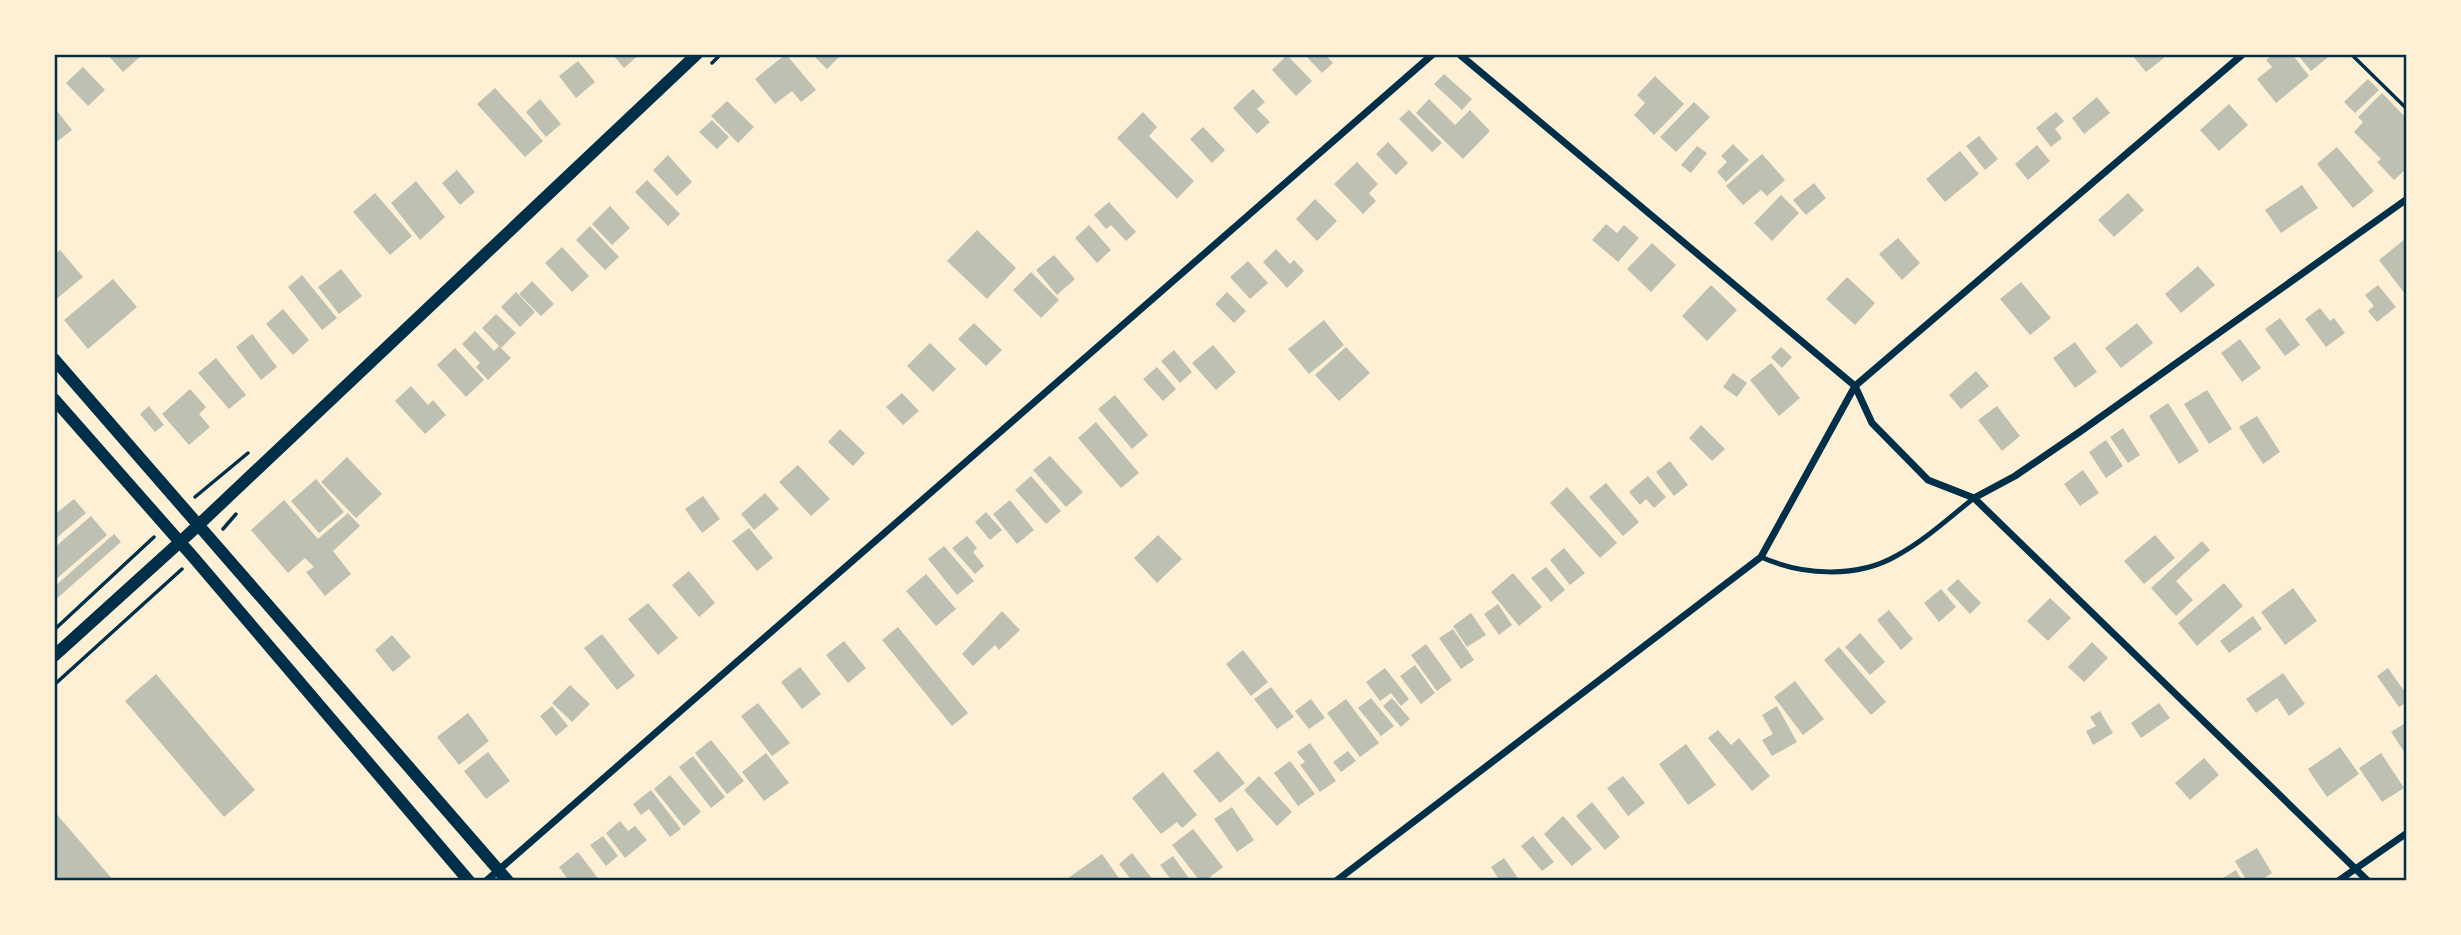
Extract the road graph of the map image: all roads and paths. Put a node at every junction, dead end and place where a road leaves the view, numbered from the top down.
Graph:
1 (697, 54) edge
2 (1433, 54) edge
3 (1459, 54) edge
4 (2243, 54) edge
5 (2351, 54) edge
6 (2407, 109) edge
7 (2407, 199) edge
8 (54, 359) edge
9 (1855, 386) junction
10 (54, 399) edge
11 (1973, 498) junction
12 (200, 524) junction
13 (179, 543) junction
14 (1761, 557) junction
15 (54, 656) edge
16 (2407, 833) edge
17 (498, 869) junction
18 (2358, 869) junction
19 (470, 881) edge
20 (485, 881) edge
21 (508, 881) edge
22 (1336, 881) edge
23 (2338, 881) edge
24 (2368, 881) edge

1 - 12 street
2 - 17 street
3 - 9 street
4 - 9 street
5 - 6 path
7 - 11 street
8 - 12 street
9 - 11 street
9 - 14 street
10 - 13 street
11 - 14 lane
11 - 18 street
12 - 13 street
12 - 17 street
13 - 15 street
13 - 19 street
14 - 22 street
16 - 18 street
17 - 20 street
17 - 21 street
18 - 23 street
18 - 24 street

